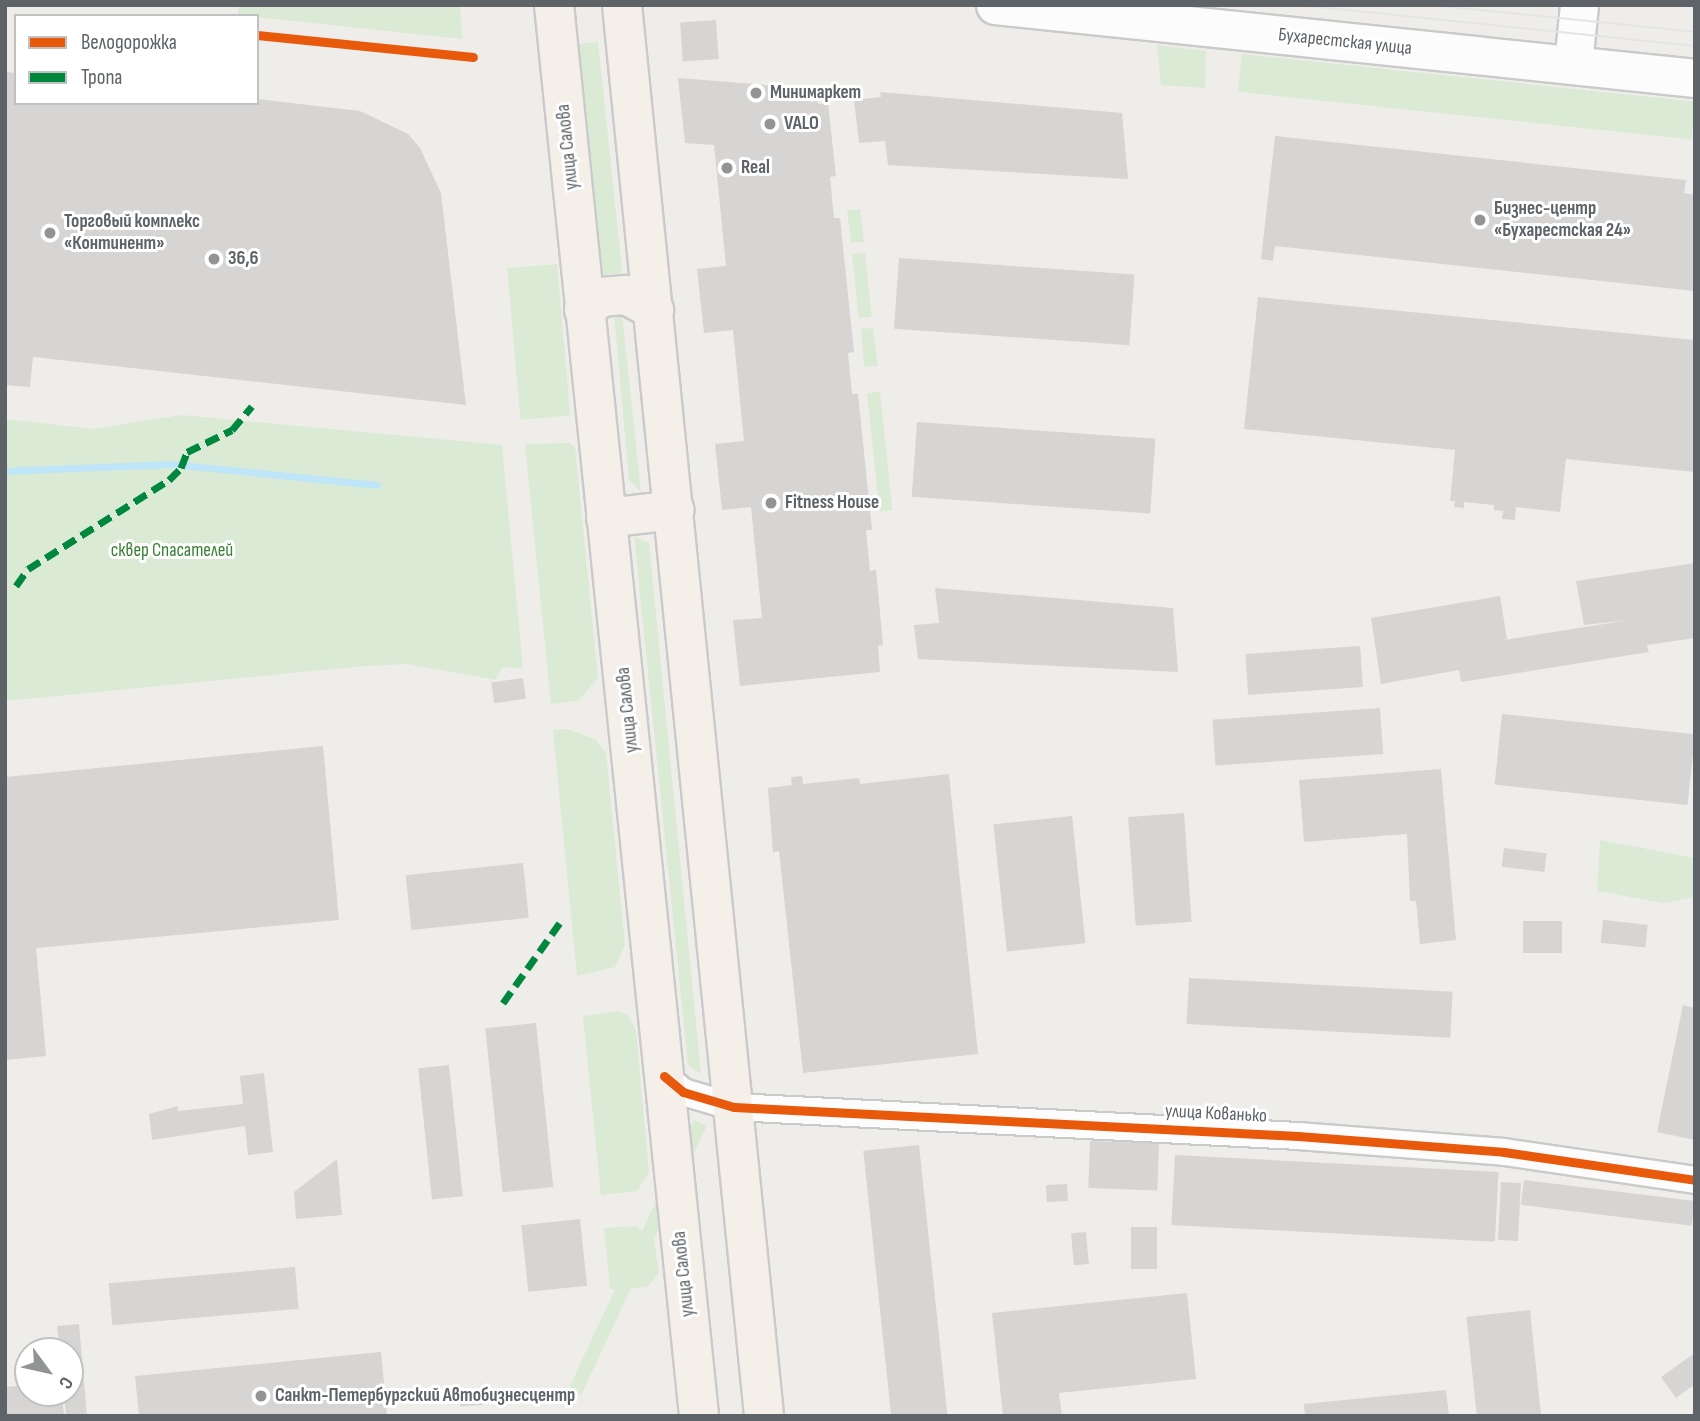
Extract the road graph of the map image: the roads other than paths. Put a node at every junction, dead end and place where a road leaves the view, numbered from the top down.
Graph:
1 (554, 5) edge
2 (622, 5) edge
3 (995, 5) edge
4 (1579, 5) edge
5 (1573, 64) junction
6 (1695, 78) edge
7 (584, 310) junction
8 (654, 310) junction
9 (675, 510) junction
10 (606, 518) junction
11 (664, 1076) junction
12 (734, 1107) junction
13 (1695, 1180) edge
14 (699, 1416) edge
15 (764, 1416) edge

1 - 7 main road, улица Салова
2 - 8 main road
3 - 5 main road, Бухарестская улица
4 - 5 main road
5 - 6 main road, Бухарестская улица
7 - 8 main road
7 - 10 main road, улица Салова
8 - 9 main road
9 - 10 main road
9 - 12 main road
10 - 11 main road, улица Салова
11 - 12 street, улица Кованько
11 - 14 main road, улица Салова
12 - 13 street, улица Кованько
12 - 15 main road

